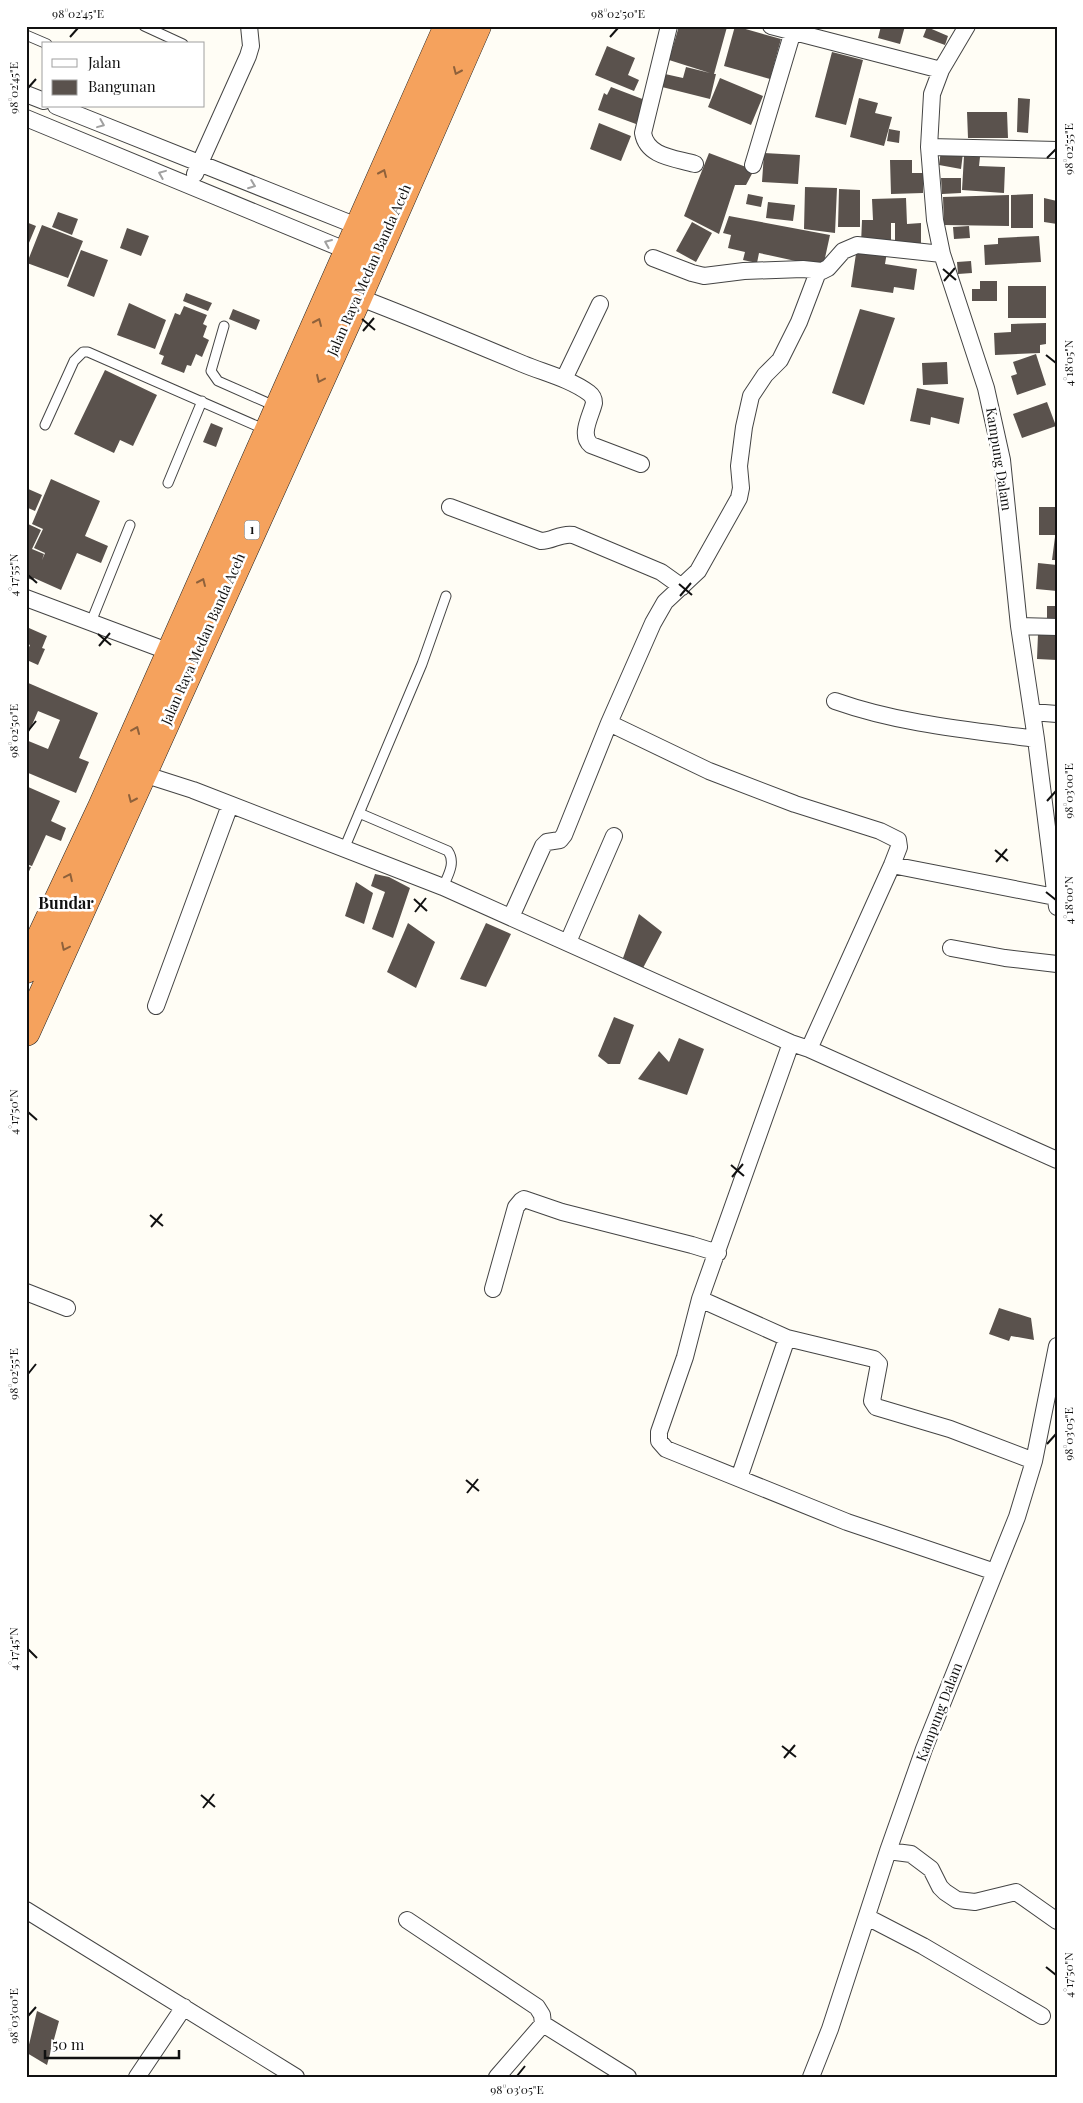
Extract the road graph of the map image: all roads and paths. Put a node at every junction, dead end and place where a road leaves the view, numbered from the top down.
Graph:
1 (144, 26) edge
2 (249, 26) edge
3 (448, 26) edge
4 (477, 26) edge
5 (669, 26) edge
6 (771, 26) edge
7 (967, 26) edge
8 (793, 32) junction
9 (26, 35) edge
10 (42, 42) edge
11 (179, 42) edge
12 (941, 70) junction
13 (26, 94) edge
14 (42, 100) edge
15 (61, 108) edge
16 (26, 118) edge
17 (929, 147) junction
18 (1057, 150) edge
19 (199, 164) junction
20 (695, 164) dead end
21 (753, 164) dead end
22 (192, 186) junction
23 (358, 226) junction
24 (384, 237) junction
25 (942, 254) junction
26 (361, 257) junction
27 (653, 258) dead end
28 (818, 272) junction
29 (358, 297) junction
30 (600, 304) dead end
31 (224, 326) dead end
32 (564, 379) junction
33 (202, 401) junction
34 (274, 420) junction
35 (45, 425) dead end
36 (641, 464) dead end
37 (168, 483) dead end
38 (450, 507) dead end
39 (130, 525) dead end
40 (682, 587) junction
41 (446, 596) dead end
42 (26, 598) edge
43 (91, 622) junction
44 (1019, 626) junction
45 (1057, 627) edge
46 (170, 652) junction
47 (834, 701) dead end
48 (1032, 712) junction
49 (1057, 714) edge
50 (609, 723) junction
51 (1036, 739) junction
52 (143, 774) junction
53 (230, 805) junction
54 (359, 813) junction
55 (614, 836) dead end
56 (344, 849) junction
57 (892, 865) junction
58 (443, 887) junction
59 (1056, 902) edge
60 (511, 917) junction
61 (568, 942) junction
62 (951, 948) dead end
63 (1057, 964) edge
64 (33, 967) edge
65 (156, 1006) dead end
66 (26, 1032) edge
67 (791, 1043) junction
68 (809, 1049) junction
69 (1057, 1160) edge
70 (718, 1253) junction
71 (493, 1289) dead end
72 (26, 1292) edge
73 (700, 1299) junction
74 (68, 1308) dead end
75 (787, 1338) junction
76 (1057, 1346) edge
77 (1034, 1461) junction
78 (739, 1478) junction
79 (995, 1572) junction
80 (888, 1851) junction
81 (26, 1910) edge
82 (867, 1917) junction
83 (407, 1920) dead end
84 (1057, 1921) edge
85 (184, 2007) junction
86 (1042, 2016) dead end
87 (543, 2024) junction
88 (137, 2077) edge
89 (296, 2077) edge
90 (497, 2077) edge
91 (628, 2077) edge
92 (811, 2077) edge

1 - 11 lane
2 - 19 street
23 -> 3 highway, Jalan Raya Medan Banda Aceh / 1
4 -> 24 highway, Jalan Raya Medan Banda Aceh / 1
5 - 20 street
6 - 8 street
7 - 12 street, Kampung Dalam
8 - 12 street
8 - 21 street
9 - 10 lane
12 - 17 street, Kampung Dalam
13 - 14 street
15 -> 19 street
22 -> 16 street
17 - 18 street
17 - 25 street, Kampung Dalam
19 - 22 street
19 -> 23 street
26 -> 22 street
23 - 24 street
23 - 26 highway, Jalan Raya Medan Banda Aceh / 1
24 - 26 highway, Jalan Raya Medan Banda Aceh / 1
25 - 28 street
25 - 44 street, Kampung Dalam
26 - 29 highway, Jalan Raya Medan Banda Aceh / 1
34 -> 26 highway, Jalan Raya Medan Banda Aceh / 1
27 - 28 street
28 - 40 street
29 - 32 street
29 -> 52 highway, Jalan Raya Medan Banda Aceh / 1
30 - 32 street
31 - 34 lane
32 - 36 street
33 - 34 lane
33 - 35 lane
33 - 37 lane
46 -> 34 highway, Jalan Raya Medan Banda Aceh / 1
38 - 40 street
39 - 43 lane
40 - 50 street
41 - 54 lane
42 - 43 street
43 - 46 street
44 - 45 street
44 - 48 street, Kampung Dalam
64 -> 46 highway, Jalan Raya Medan Banda Aceh / 1
47 - 51 street
48 - 49 street
48 - 51 street, Kampung Dalam
50 - 57 street
50 - 60 street
51 - 59 street, Kampung Dalam
52 - 53 street
52 -> 64 highway, Jalan Raya Medan Banda Aceh / 1
53 - 56 street
53 - 65 street
54 - 56 lane
54 - 58 lane
55 - 61 street
56 - 58 street
57 - 59 street
57 - 68 street
58 - 60 street
60 - 61 street
61 - 67 street
62 - 63 street
64 - 66 highway, Jalan Raya Medan Banda Aceh / 1
67 - 68 street
67 - 70 street
68 - 69 street
70 - 71 street
70 - 73 street
72 - 74 street
73 - 75 street
73 - 78 street
75 - 77 street
75 - 78 street
76 - 77 street, Kampung Dalam
77 - 79 street, Kampung Dalam
78 - 79 street
79 - 80 street, Kampung Dalam
80 - 82 street, Kampung Dalam
80 - 84 street
81 - 85 street
82 - 86 street
82 - 92 street, Kampung Dalam
83 - 87 street
85 - 88 street
85 - 89 street
87 - 90 street
87 - 91 street

